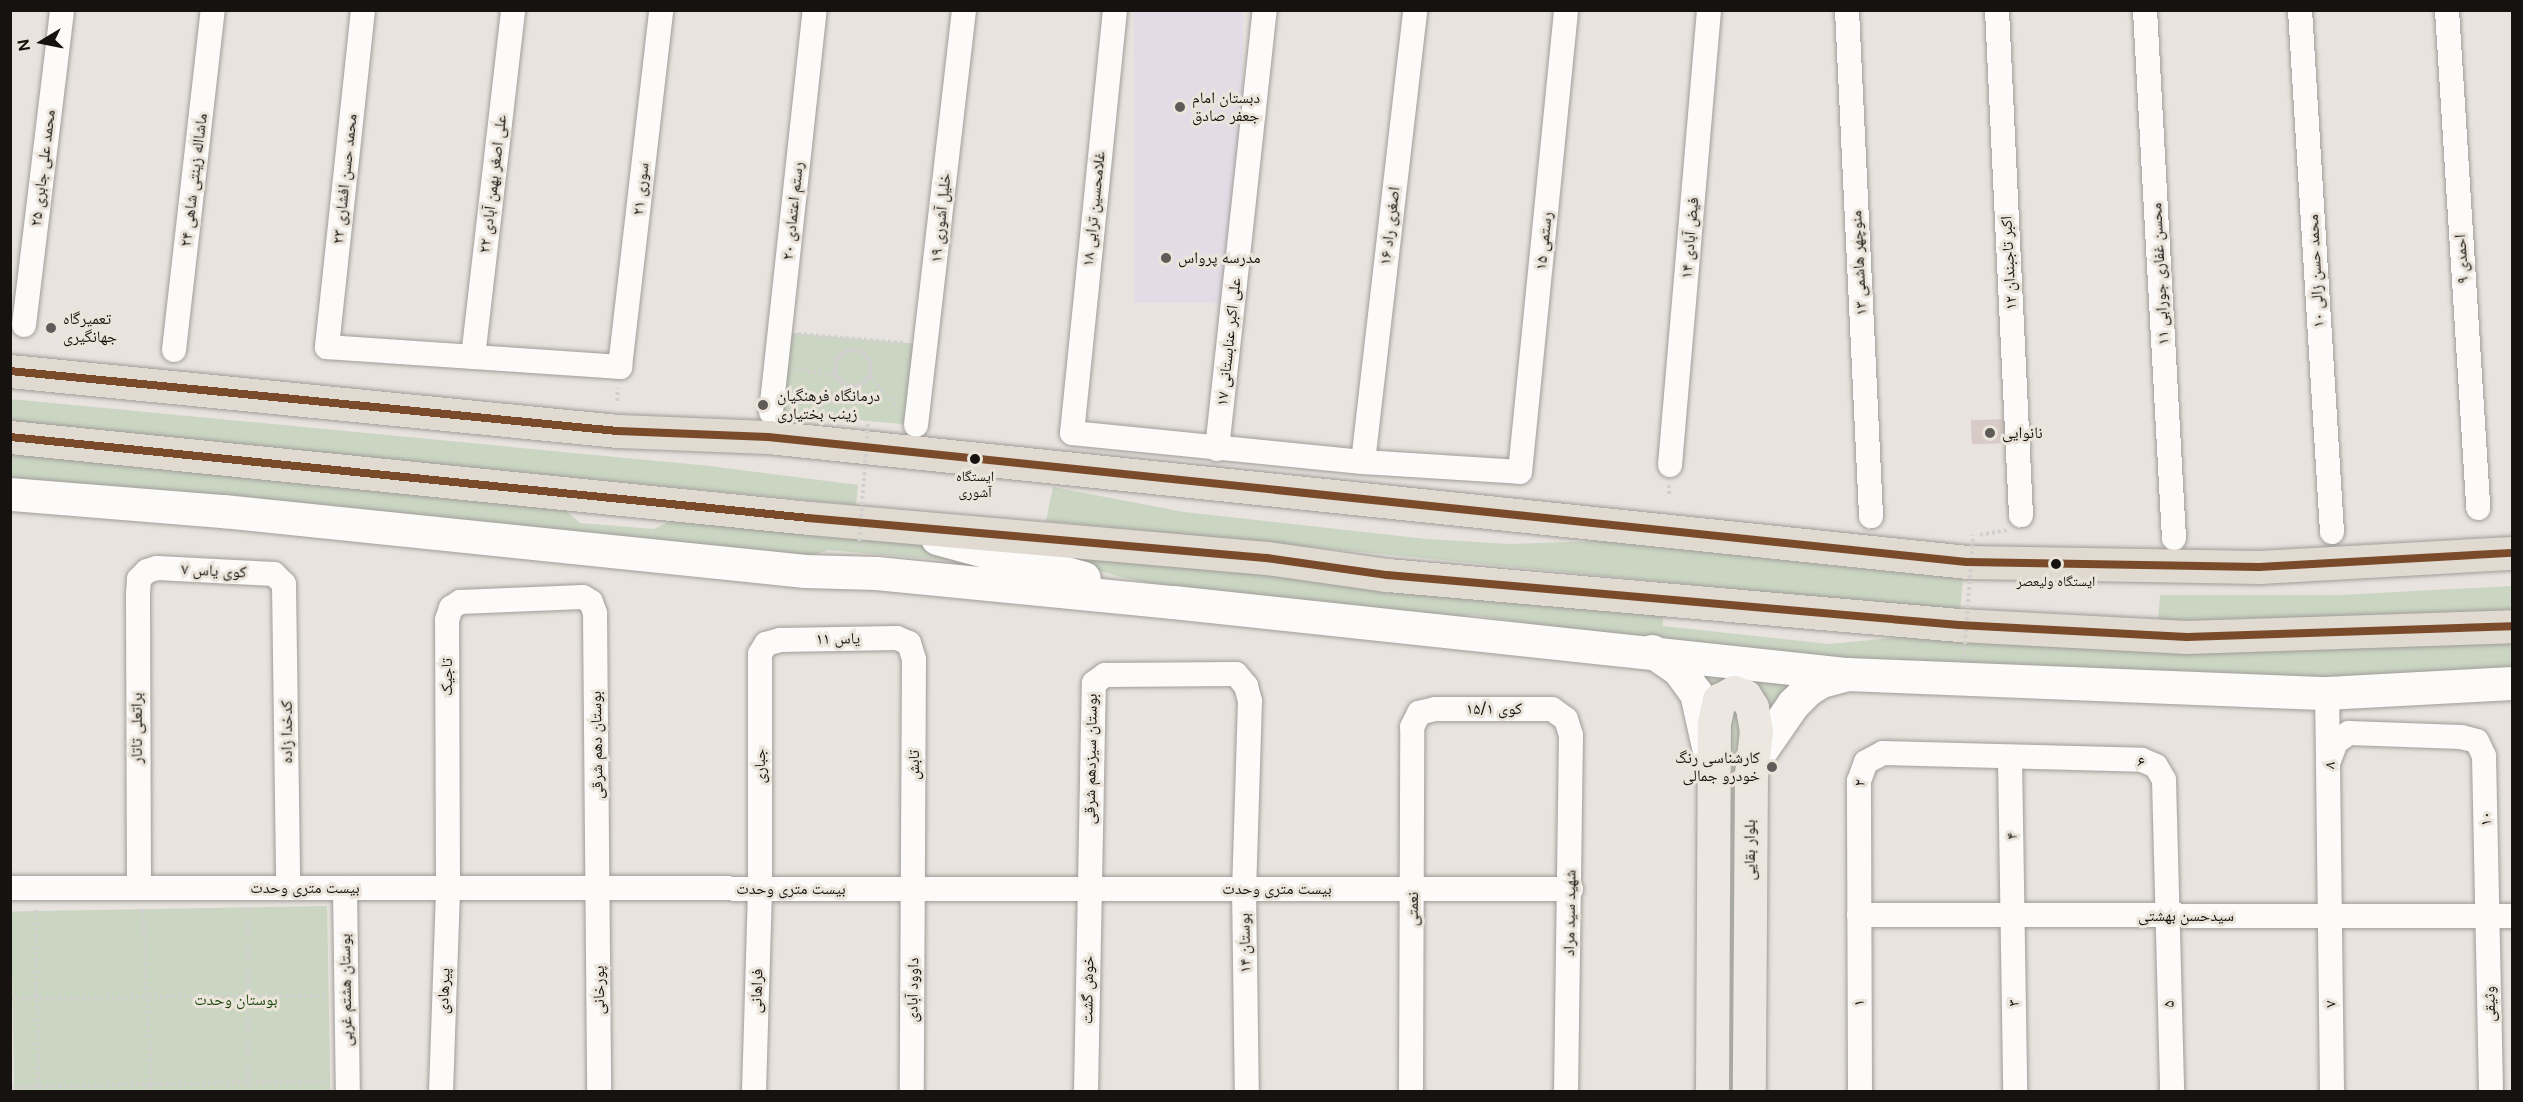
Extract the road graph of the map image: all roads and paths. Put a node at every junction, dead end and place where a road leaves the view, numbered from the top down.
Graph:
1 (62, 10) edge
2 (213, 10) edge
3 (363, 10) edge
4 (513, 10) edge
5 (661, 10) edge
6 (815, 10) edge
7 (964, 10) edge
8 (1115, 10) edge
9 (1265, 10) edge
10 (1415, 10) edge
11 (1566, 10) edge
12 (1709, 10) edge
13 (1847, 10) edge
14 (1997, 10) edge
15 (2145, 10) edge
16 (2300, 10) edge
17 (2447, 10) edge
18 (24, 325) dead end
19 (780, 332) junction
20 (857, 339) junction
21 (926, 345) junction
22 (174, 350) dead end
23 (854, 350) junction
24 (472, 357) junction
25 (776, 367) junction
26 (10, 371) edge
27 (836, 375) junction
28 (869, 376) junction
29 (849, 386) junction
30 (771, 412) dead end
31 (802, 415) dead end
32 (868, 421) dead end
33 (916, 425) joint
34 (10, 437) edge
35 (1217, 449) junction
36 (1364, 451) junction
37 (1670, 465) dead end
38 (10, 494) edge
39 (2478, 508) dead end
40 (1871, 516) dead end
41 (883, 523) junction
42 (2014, 523) joint
43 (2332, 531) dead end
44 (2174, 538) dead end
45 (859, 547) dead end
46 (2512, 553) edge
47 (147, 571) joint
48 (281, 577) joint
49 (591, 602) joint
50 (1173, 602) junction
51 (2512, 626) edge
52 (909, 643) joint
53 (766, 644) joint
54 (1652, 651) junction
55 (1965, 656) dead end
56 (1857, 674) junction
57 (2512, 683) edge
58 (1246, 687) joint
59 (2327, 693) junction
60 (1412, 727) joint
61 (1571, 735) joint
62 (2460, 737) joint
63 (2010, 756) junction
64 (1755, 759) junction
65 (2328, 763) junction
66 (1712, 772) junction
67 (10, 888) edge
68 (288, 888) junction
69 (345, 888) junction
70 (599, 888) junction
71 (914, 888) junction
72 (1089, 888) junction
73 (1244, 888) junction
74 (1413, 889) junction
75 (1571, 889) junction
76 (448, 890) junction
77 (760, 890) junction
78 (141, 898) junction
79 (249, 907) dead end
80 (36, 910) dead end
81 (1859, 915) junction
82 (2014, 915) junction
83 (2167, 916) junction
84 (2329, 916) junction
85 (2501, 916) edge
86 (328, 996) dead end
87 (147, 997) junction
88 (248, 997) junction
89 (10, 998) edge
90 (37, 998) junction
91 (248, 1083) junction
92 (151, 1084) junction
93 (339, 1086) edge
94 (10, 1087) edge
95 (38, 1089) edge
96 (144, 1092) edge
97 (248, 1092) edge
98 (441, 1092) edge
99 (600, 1092) edge
100 (754, 1092) edge
101 (912, 1092) edge
102 (1086, 1092) edge
103 (1247, 1092) edge
104 (1411, 1092) edge
105 (1566, 1092) edge
106 (1712, 1092) edge
107 (1749, 1092) edge
108 (1860, 1092) edge
109 (2014, 1092) edge
110 (2172, 1092) edge
111 (2332, 1092) edge
112 (2491, 1092) edge

1 - 18 street, محمد علی جابری ۲۵
2 - 22 street, ماشااله زینتی شاهی ۲۴
3 - 24 street, محمد حسن افشاری ۲۳
4 - 24 street, علی اصغر بهمن آبادی ۲۲
5 - 24 street, سوری ۲۱
6 - 19 street, رستم اعتمادی ۲۰
7 - 21 street, خلیل آشوری ۱۹
8 - 35 street, غلامحسین ترابی ۱۸
9 - 35 street, علی اکبر عنابستانی ۱۷
10 - 36 street, اصغری راد ۱۶
11 - 36 street, رستمی ۱۵
12 - 37 street, فیض آبادی ۱۴
13 - 40 street, منوچهر هاشمی ۱۳
14 - 42 street, اکبر تاجبندان ۱۲
15 - 44 street, محسن غفاری جورابی ۱۱
16 - 43 street, محمد حسن زالی ۱۰
17 - 39 street, احمدی ۹
19 - 20 path
19 - 25 street, رستم اعتمادی ۲۰
20 - 21 path
20 - 23 path
21 - 33 street, خلیل آشوری ۱۹
23 - 27 path
23 - 28 path
25 - 27 path
25 - 30 street, رستم اعتمادی ۲۰
26 - 46 highway
27 - 29 path
28 - 29 path
28 - 33 path
29 - 31 path
32 - 45 path, bridge
34 - 41 highway
35 - 36 street
38 - 50 main road
41 - 50 main road
41 - 51 highway
42 - 55 path, bridge
47 - 48 street, کوی یاس ۷
47 - 78 street, براتعلی تاتار
48 - 68 street, کدخدا زاده
49 - 70 street, بوستان دهم شرقی
49 - 76 street, تاجیک
50 - 54 main road
52 - 53 street, یاس ۱۱
52 - 71 street, تابش
53 - 77 street, جباری
54 - 56 main road
54 - 66 main road
56 - 59 main road
56 - 64 main road, بلوار بقایی
57 - 59 main road
58 - 72 street, بوستان سیزدهم شرقی
58 - 73 street, بوستان ۱۴
59 - 65 street
60 - 61 street, کوی ۱۵/۱
60 - 74 street, نعمتی
61 - 75 street, شهید سید مراد
62 - 65 street, ۸
62 - 85 street, ۱۰
63 - 81 street, ۲
63 - 82 street, ۴
63 - 83 street, ۶
64 - 66 main road
64 - 107 main road, بلوار بقایی
65 - 84 street, ۸
66 - 106 main road
67 - 78 street, بیست متری وحدت
68 - 69 street, بیست متری وحدت
68 - 78 street, بیست متری وحدت
69 - 76 street, بیست متری وحدت
69 - 93 street, بوستان هشتم غربی
70 - 76 street, بیست متری وحدت
70 - 77 street, بیست متری وحدت
70 - 99 street, پورخانی
71 - 72 street, بیست متری وحدت
71 - 77 street, بیست متری وحدت
71 - 101 street, داوود آبادی
72 - 73 street, بیست متری وحدت
72 - 102 street, خوش گشت
73 - 74 street, بیست متری وحدت
73 - 103 street, بوستان ۱۴
74 - 75 street, بیست متری وحدت
74 - 104 street, نعمتی
75 - 105 street, شهید سید مراد
76 - 98 street, پیرهادی
77 - 100 street, فراهانی
78 - 87 path
79 - 88 path
80 - 90 path
81 - 82 street, سیدحسن بهشتی
81 - 108 street, ۱
82 - 83 street, سیدحسن بهشتی
82 - 109 street, ۳
83 - 84 street, سیدحسن بهشتی
83 - 110 street, ۵
84 - 85 street, سیدحسن بهشتی
84 - 111 street, ۷
85 - 112 street, وثیقی
86 - 88 path
87 - 88 path
87 - 90 path
87 - 92 path
88 - 91 path
89 - 90 path
90 - 95 path
91 - 92 path
91 - 93 path
91 - 97 path
92 - 95 path
92 - 96 path
94 - 95 path

